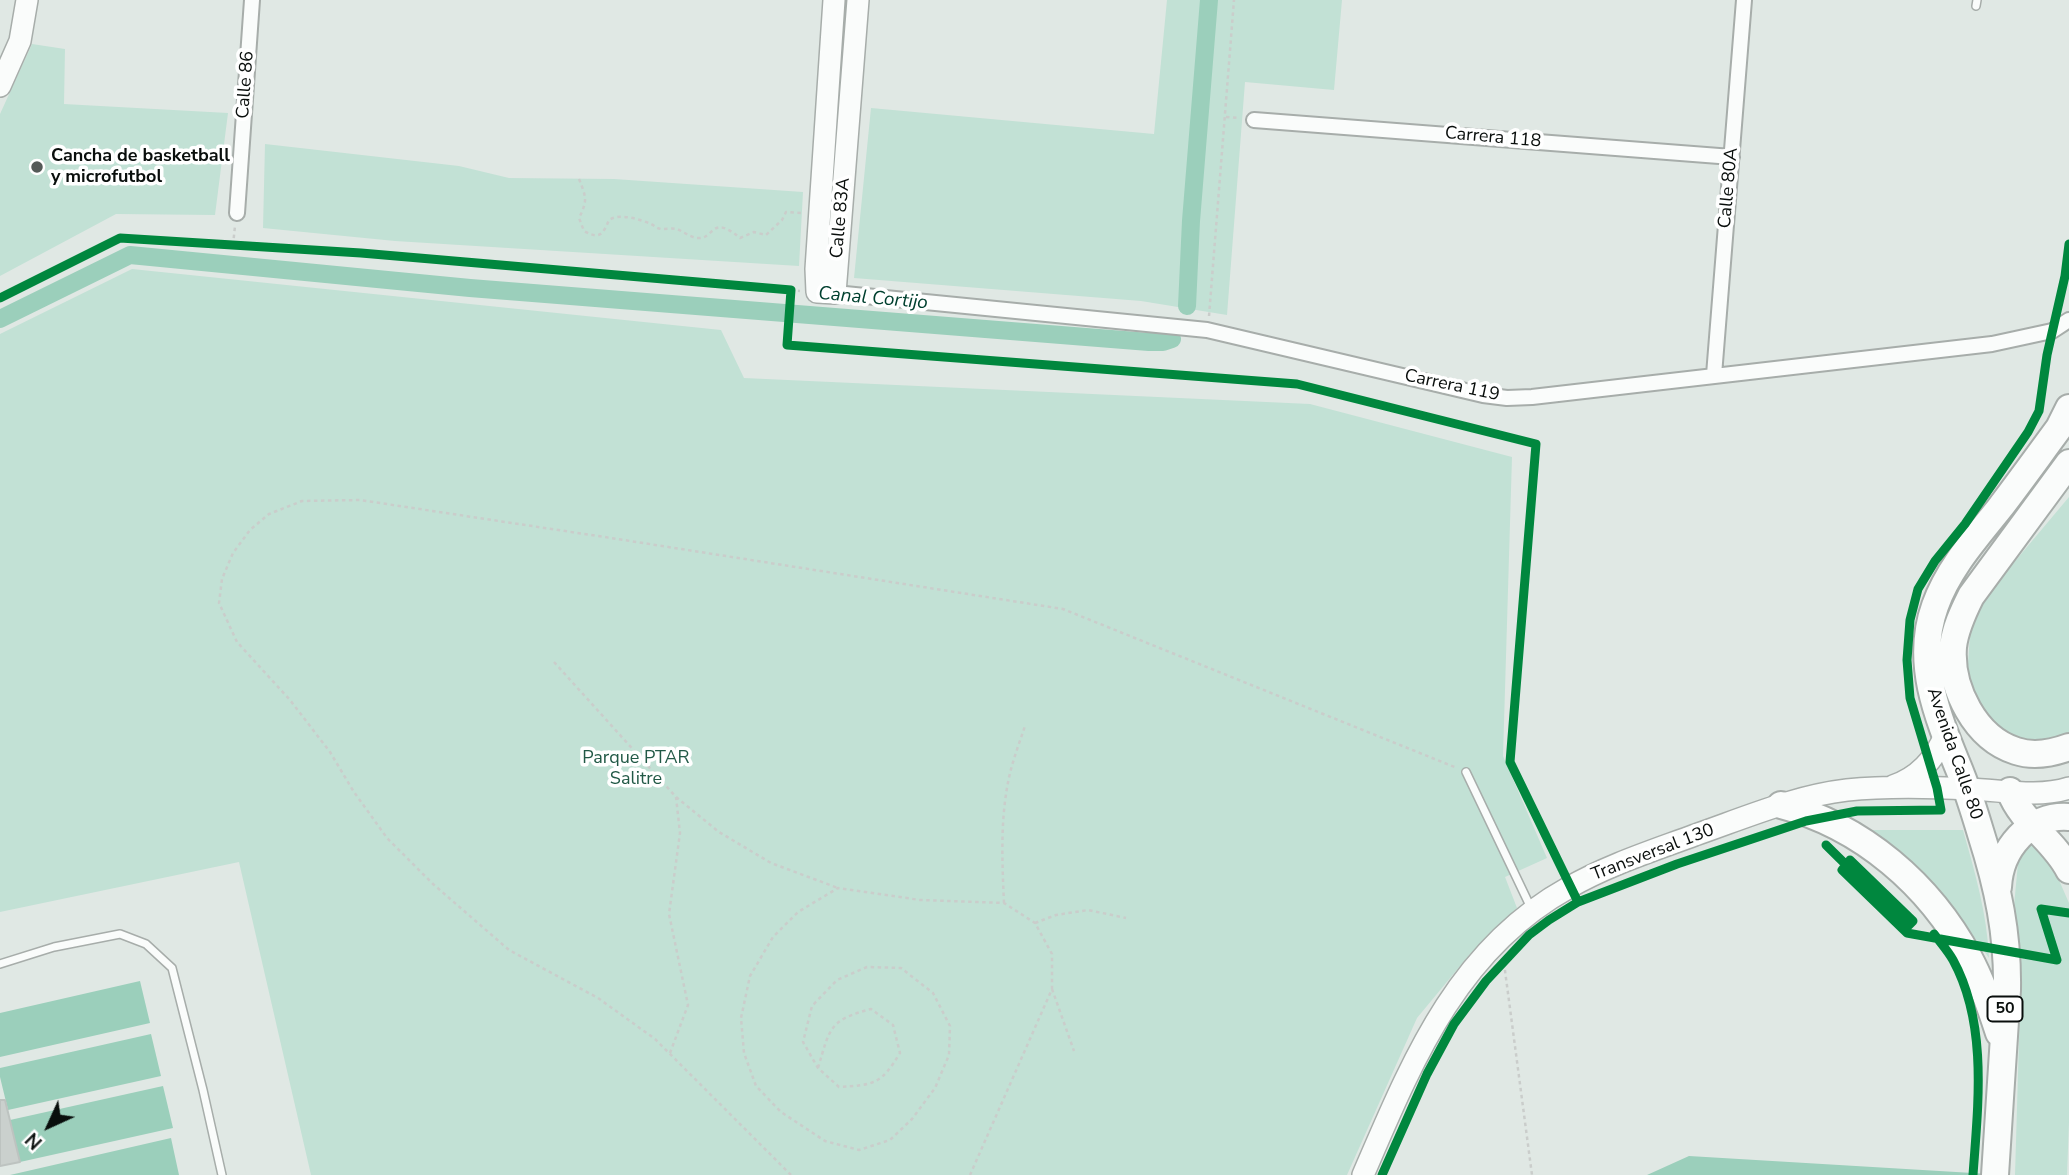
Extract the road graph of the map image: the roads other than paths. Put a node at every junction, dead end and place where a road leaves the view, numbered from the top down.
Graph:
1 (27, 0) edge
2 (252, 0) edge
3 (834, 0) edge
4 (858, 0) edge
5 (1744, 0) edge
6 (0, 86) edge
7 (1254, 120) dead end
8 (1732, 157) junction
9 (237, 212) dead end
10 (835, 293) junction
11 (2069, 320) edge
12 (1713, 375) junction
13 (2069, 408) edge
14 (2069, 463) edge
15 (1945, 735) junction
16 (2069, 747) edge
17 (1466, 772) road end
18 (2069, 788) edge
19 (1885, 789) junction
20 (1966, 789) junction
21 (2010, 791) junction
22 (1781, 804) junction
23 (2069, 817) edge
24 (2033, 825) junction
25 (2069, 870) edge
26 (1998, 888) junction
27 (1532, 911) junction
28 (0, 964) edge
29 (2003, 1045) junction
30 (222, 1175) edge
31 (1363, 1175) edge
32 (1995, 1175) edge

1 - 6 main road
2 - 9 street, Calle 86
3 - 10 main road, Calle 83A
4 - 10 main road, Calle 83A
5 - 8 street, Calle 80A
7 - 8 street, Carrera 118
8 - 12 street, Calle 80A
10 - 12 street, Carrera 119
11 - 12 street, Carrera 119
13 - 15 highway, Avenida Calle 80
14 - 16 highway, Avenida Calle 80
15 - 19 main road, Transversal 130
15 - 20 highway, Avenida Calle 80
17 - 27 lane
18 - 21 main road, Transversal 130
19 - 20 main road, Transversal 130
19 - 22 main road, Transversal 130
20 - 21 main road, Transversal 130
20 - 26 highway, Avenida Calle 80
21 - 24 highway
22 - 27 main road, Transversal 130
22 - 29 highway
23 - 24 highway
24 - 25 highway
24 - 26 highway
26 - 29 highway, 50
27 - 31 main road, Transversal 130
28 - 30 lane
29 - 32 highway, 50

